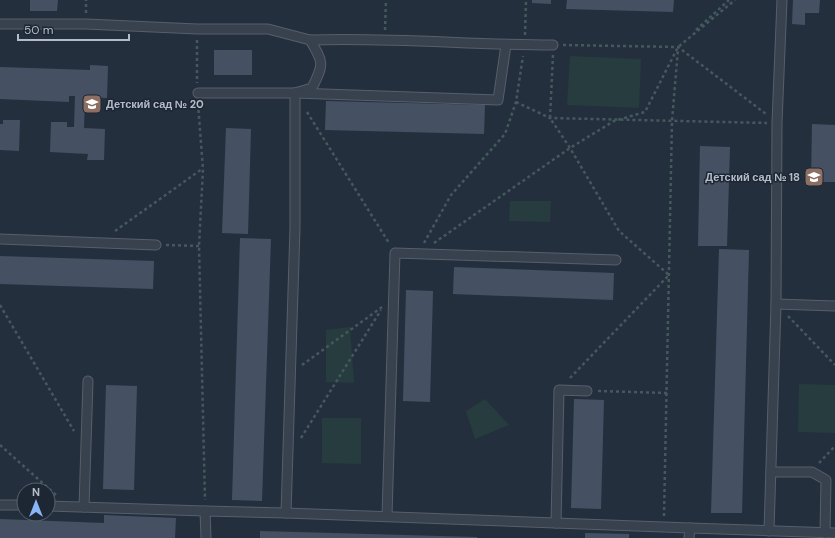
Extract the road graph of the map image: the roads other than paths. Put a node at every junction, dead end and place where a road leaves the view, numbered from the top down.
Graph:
1 (782, 0) edge
2 (0, 24) edge
3 (310, 40) junction
4 (553, 44) road end
5 (506, 45) junction
6 (198, 93) road end
7 (295, 93) junction
8 (0, 240) edge
9 (156, 245) road end
10 (616, 260) dead end
11 (776, 304) junction
12 (835, 306) edge
13 (88, 381) dead end
14 (587, 391) road end
15 (771, 472) junction
16 (0, 505) edge
17 (16, 505) edge
18 (56, 506) edge
19 (84, 507) junction
20 (205, 511) junction
21 (286, 512) junction
22 (387, 516) junction
23 (556, 523) junction
24 (690, 528) junction
25 (769, 531) junction
26 (830, 533) edge
27 (206, 538) edge
28 (689, 538) edge

1 - 11 lane
2 - 3 lane
3 - 5 lane
3 - 7 lane
4 - 5 lane
5 - 7 lane
6 - 7 lane
7 - 21 lane
8 - 9 lane
10 - 22 lane
11 - 12 lane
11 - 15 lane
13 - 19 lane
14 - 23 lane
15 - 25 lane
15 - 26 lane
16 - 17 lane
18 - 19 lane
19 - 20 lane
20 - 21 lane
20 - 27 lane
21 - 22 lane
22 - 23 lane
23 - 24 lane
24 - 25 lane
24 - 28 lane
25 - 26 lane

